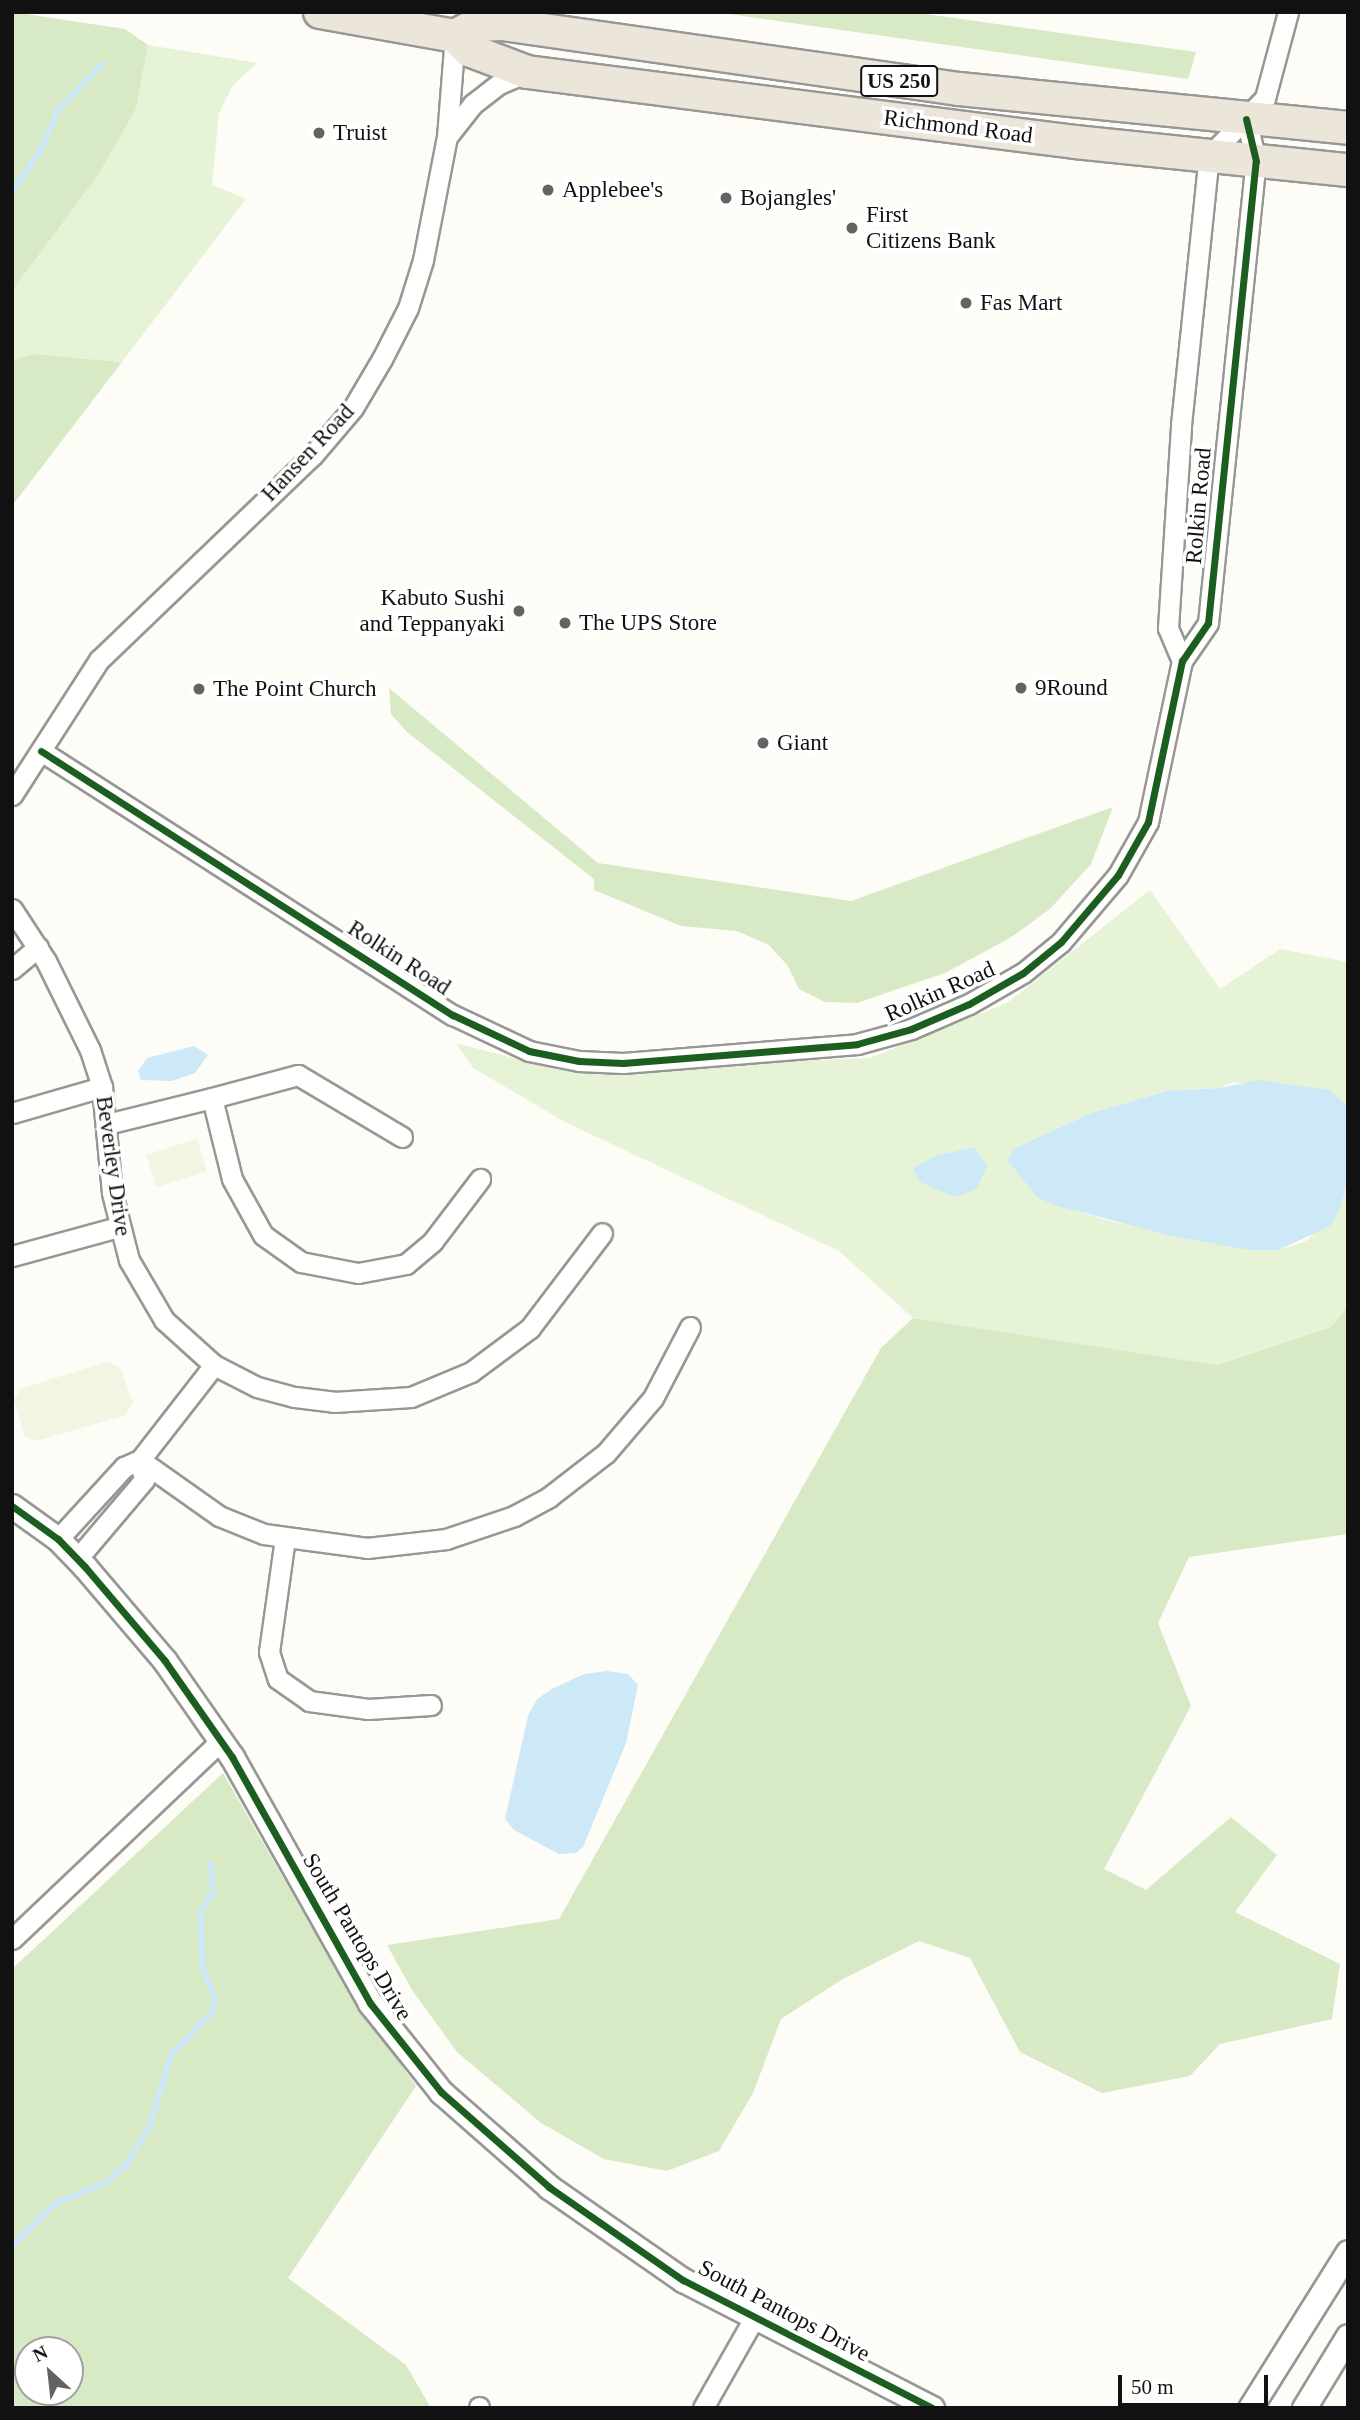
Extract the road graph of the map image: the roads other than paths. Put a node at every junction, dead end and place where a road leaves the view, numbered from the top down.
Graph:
1 (320, 12) edge
2 (1288, 12) edge
3 (454, 36) junction
4 (527, 72) junction
5 (1246, 119) junction
6 (1348, 128) edge
7 (447, 136) junction
8 (1209, 156) junction
9 (1256, 162) junction
10 (1348, 170) edge
11 (1182, 661) junction
12 (41, 751) junction
13 (12, 795) edge
14 (12, 909) edge
15 (38, 947) junction
16 (12, 969) edge
17 (102, 1087) junction
18 (212, 1098) junction
19 (12, 1113) edge
20 (107, 1124) junction
21 (402, 1137) dead end
22 (480, 1179) dead end
23 (118, 1227) junction
24 (602, 1233) dead end
25 (12, 1256) edge
26 (690, 1327) dead end
27 (214, 1365) junction
28 (140, 1460) junction
29 (12, 1506) edge
30 (285, 1538) junction
31 (58, 1539) junction
32 (77, 1559) junction
33 (431, 1705) dead end
34 (221, 1741) junction
35 (12, 1939) edge
36 (1348, 2252) edge
37 (753, 2320) junction
38 (1348, 2336) edge
39 (703, 2408) edge
40 (932, 2408) edge
41 (1250, 2408) edge
42 (1304, 2408) edge

1 - 3 highway, Richmond Road / US 250
2 - 5 street
3 - 4 highway, Richmond Road / US 250
3 - 5 highway, Richmond Road / US 250
3 - 7 street, Hansen Road
4 - 7 street
4 - 8 highway, Richmond Road / US 250
5 - 6 highway, Richmond Road / US 250
5 - 8 street
5 - 9 street, Rolkin Road
7 - 12 street, Hansen Road
8 - 9 highway, Richmond Road / US 250
8 - 11 street, Rolkin Road
9 - 10 highway, Richmond Road / US 250
9 - 11 street, Rolkin Road
11 - 12 street, Rolkin Road
12 - 13 street, Hansen Road
14 - 15 street, Beverley Drive
15 - 16 street
15 - 17 street, Beverley Drive
17 - 19 street
17 - 20 street, Beverley Drive
18 - 20 street
18 - 21 street
18 - 22 street
20 - 23 street, Beverley Drive
23 - 25 street
23 - 27 street, Beverley Drive
24 - 27 street, Beverley Drive
26 - 30 street
27 - 28 street
28 - 30 street
28 - 31 street
28 - 32 street
29 - 31 street, South Pantops Drive
30 - 33 street
31 - 32 street, South Pantops Drive
32 - 34 street, South Pantops Drive
34 - 35 street
34 - 37 street, South Pantops Drive
36 - 41 street
37 - 39 street
37 - 40 street, South Pantops Drive
38 - 42 street

